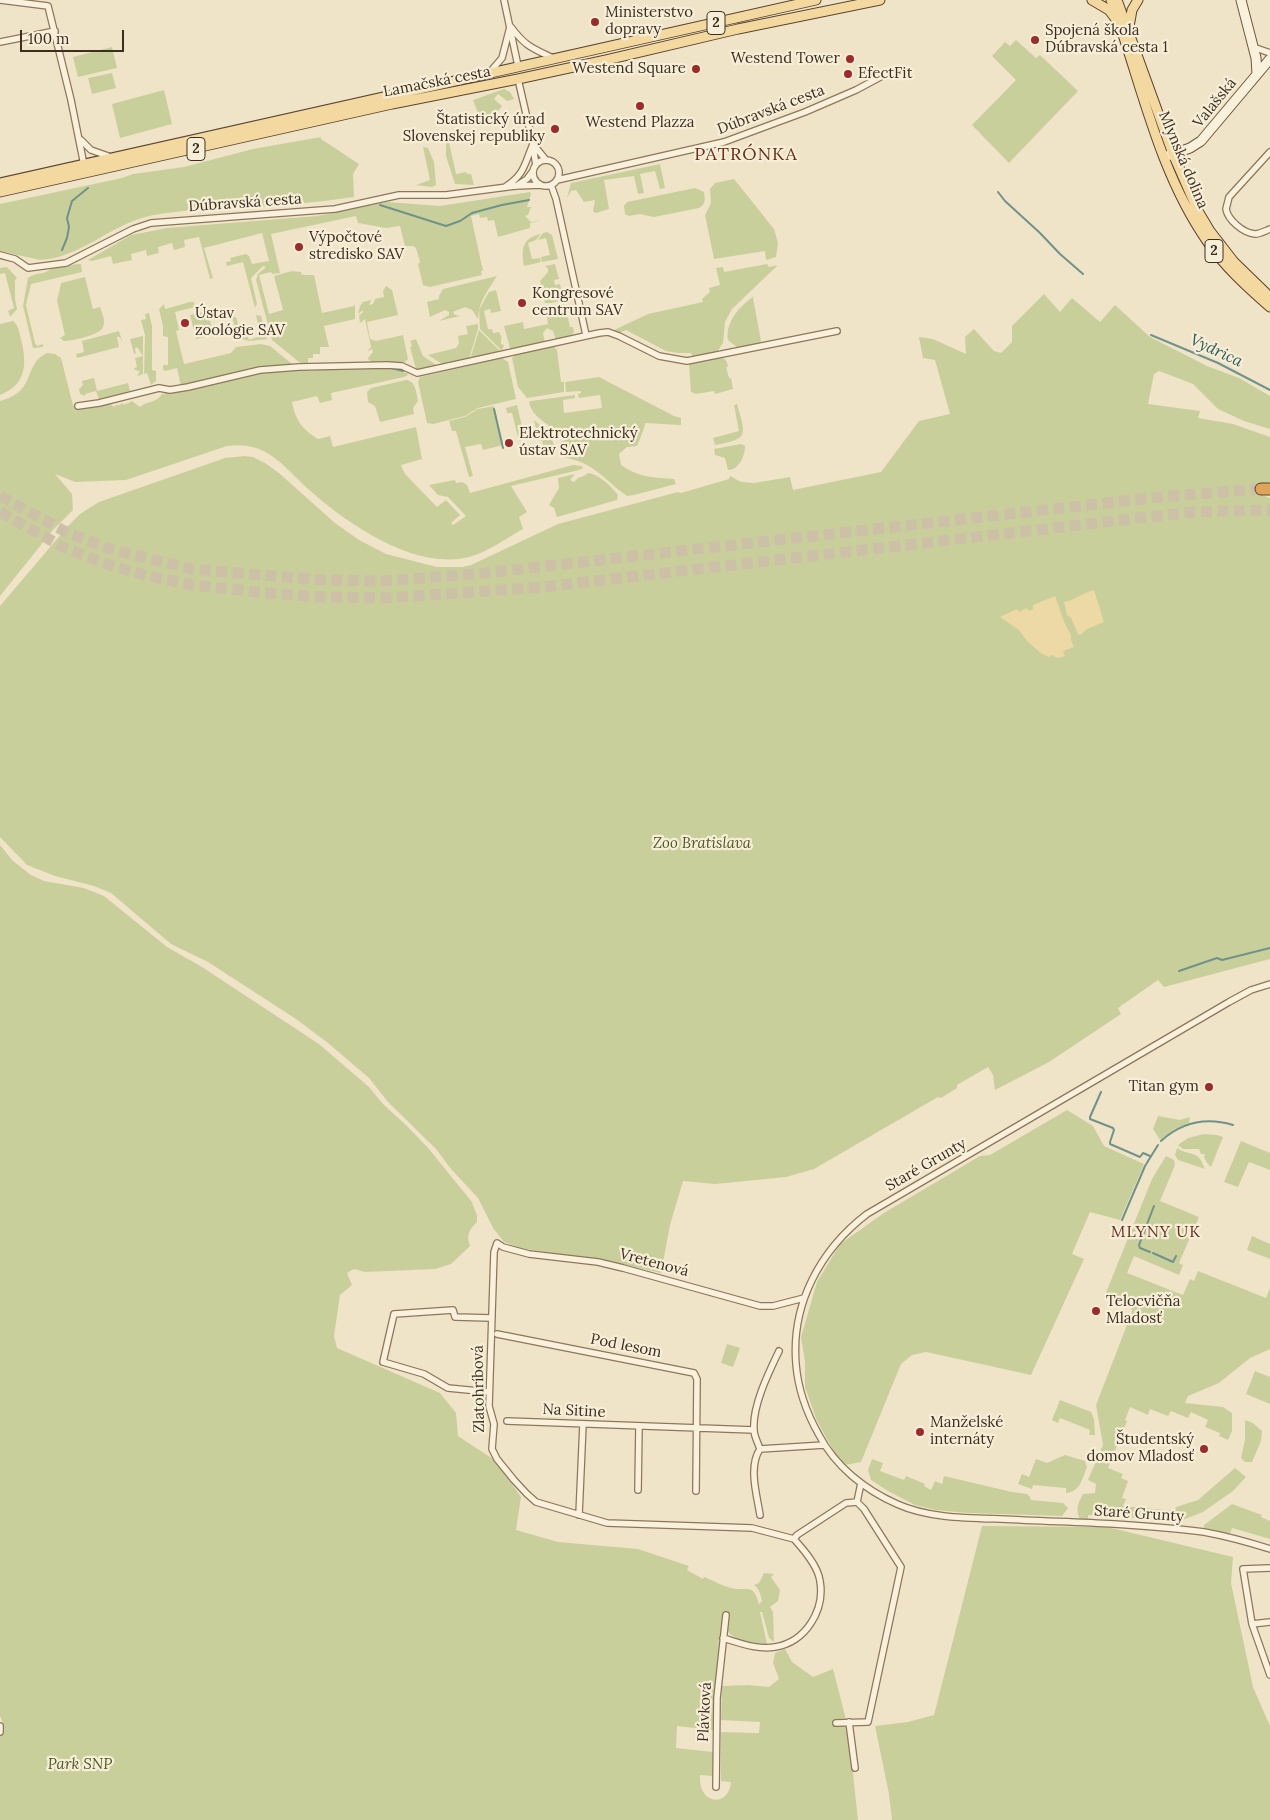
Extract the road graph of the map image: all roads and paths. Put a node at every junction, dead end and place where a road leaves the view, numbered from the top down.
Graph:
1 (0, 0) edge
2 (504, 0) edge
3 (816, 0) edge
4 (880, 0) edge
5 (1092, 0) edge
6 (1111, 0) edge
7 (1117, 0) edge
8 (1138, 0) edge
9 (1241, 0) edge
10 (510, 25) junction
11 (1125, 29) junction
12 (54, 31) junction
13 (0, 42) edge
14 (1253, 48) junction
15 (1270, 53) edge
16 (554, 58) junction
17 (1270, 59) edge
18 (518, 66) junction
19 (489, 73) junction
20 (1257, 74) junction
21 (884, 75) dead end
22 (518, 79) junction
23 (79, 138) junction
24 (533, 146) junction
25 (1270, 152) edge
26 (1169, 156) junction
27 (113, 157) junction
28 (546, 160) junction
29 (84, 165) junction
30 (534, 168) junction
31 (559, 170) junction
32 (91, 172) junction
33 (574, 176) junction
34 (557, 180) junction
35 (0, 184) edge
36 (541, 185) junction
37 (515, 186) junction
38 (551, 186) junction
39 (503, 188) junction
40 (0, 192) edge
41 (1270, 229) edge
42 (0, 255) edge
43 (1270, 297) edge
44 (1270, 307) edge
45 (837, 331) dead end
46 (586, 335) junction
47 (78, 406) dead end
48 (1270, 984) edge
49 (497, 1243) joint
50 (804, 1298) junction
51 (492, 1318) junction
52 (498, 1334) dead end
53 (779, 1350) dead end
54 (489, 1392) junction
55 (507, 1420) dead end
56 (583, 1424) junction
57 (639, 1426) junction
58 (697, 1428) junction
59 (754, 1430) junction
60 (824, 1445) junction
61 (760, 1449) junction
62 (861, 1483) junction
63 (638, 1490) dead end
64 (696, 1491) dead end
65 (857, 1502) junction
66 (579, 1515) junction
67 (760, 1515) dead end
68 (794, 1539) junction
69 (1270, 1549) edge
70 (1270, 1568) edge
71 (726, 1615) dead end
72 (1270, 1622) edge
73 (1252, 1624) junction
74 (723, 1638) junction
75 (1270, 1673) edge
76 (849, 1722) junction
77 (836, 1723) dead end
78 (0, 1726) edge
79 (0, 1732) edge
80 (855, 1768) dead end
81 (716, 1787) dead end

1 - 12 street
2 - 10 street
3 - 16 main road, Lamačská cesta / 2
4 - 22 main road, Lamačská cesta / 2
5 - 11 main road, 2
6 - 11 main road, Mlynská dolina / 2
7 - 11 main road, Mlynská dolina / 2
8 - 11 main road
9 - 14 street, Valašská
10 - 16 street
10 - 18 street
10 - 19 street
11 - 26 main road, Mlynská dolina / 2
12 - 13 street
12 - 23 street
14 - 15 street
14 - 20 street, Valašská
16 - 18 main road, Lamačská cesta / 2
17 - 20 street, Valašská
18 - 19 main road, Lamačská cesta / 2
18 - 22 main road
19 - 27 main road, Lamačská cesta / 2
20 - 26 street, Valašská
21 - 33 street, Dúbravská cesta
22 - 24 street
22 - 32 main road, Lamačská cesta / 2
23 - 27 street
23 - 29 street
24 - 28 street
24 - 30 street
24 - 39 street
25 - 41 street
26 - 43 main road, Mlynská dolina / 2
26 - 44 main road, Mlynská dolina / 2
27 - 29 main road, Lamačská cesta / 2
28 - 30 street
28 - 31 street
29 - 32 main road
29 - 35 main road, Lamačská cesta / 2
30 - 36 street
30 - 37 street
31 - 33 street
31 - 34 street
32 - 40 main road, Lamačská cesta / 2
33 - 34 street, Dúbravská cesta
34 - 38 street
36 - 37 street, Dúbravská cesta
36 - 38 street
37 - 39 street, Dúbravská cesta
38 - 46 street
39 - 42 street, Dúbravská cesta
45 - 46 street
46 - 47 street
48 - 50 street, Staré Grunty
49 - 50 street, Vretenová
49 - 51 street, Zlatohríbová
50 - 60 street, Staré Grunty
51 - 54 street, Zlatohríbová
51 - 54 street
52 - 58 street, Pod lesom
53 - 59 street
54 - 66 street, Zlatohríbová
55 - 56 street, Na Sitine
56 - 57 street, Na Sitine
56 - 66 street
57 - 58 street, Na Sitine
57 - 63 street
58 - 59 street, Na Sitine
58 - 64 street
59 - 61 street
60 - 61 street
60 - 62 street, Staré Grunty
61 - 67 street
62 - 65 street
62 - 69 street, Staré Grunty
65 - 68 street
65 - 76 street
66 - 68 street, Zlatohríbová
68 - 74 street
70 - 73 street
71 - 74 street, Plávková
72 - 73 street
73 - 75 street
74 - 81 street, Plávková
76 - 77 street
76 - 80 street
78 - 79 street

